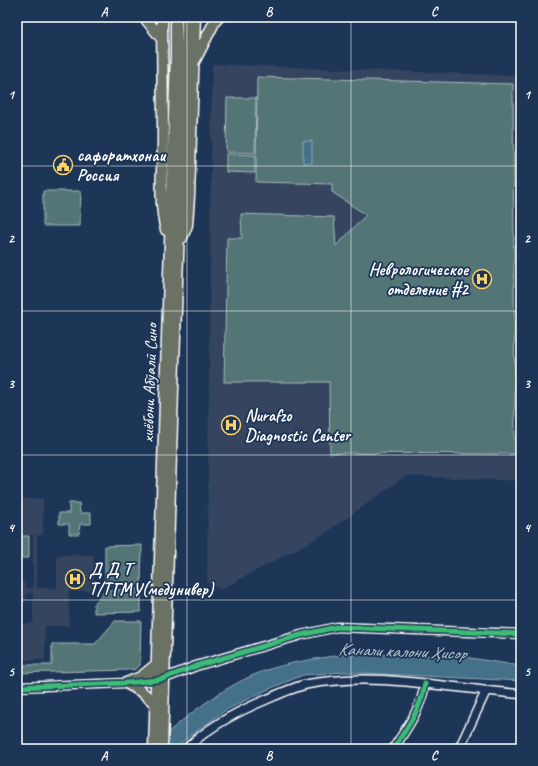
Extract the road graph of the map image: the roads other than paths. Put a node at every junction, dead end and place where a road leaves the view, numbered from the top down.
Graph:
1 (144, 17) edge
2 (162, 17) edge
3 (219, 17) edge
4 (176, 18) dead end
5 (191, 18) edge
6 (162, 39) junction
7 (194, 64) junction
8 (174, 244) junction
9 (521, 634) edge
10 (157, 664) junction
11 (161, 679) junction
12 (126, 683) junction
13 (425, 684) junction
14 (17, 687) edge
15 (486, 691) junction
16 (521, 694) edge
17 (158, 709) junction
18 (154, 749) edge
19 (162, 749) edge
20 (186, 749) edge
21 (393, 749) edge
22 (459, 749) edge

1 - 6 main road
2 - 6 main road
3 - 7 main road
4 - 8 main road, хиёбони Абӯалӣ Сино
5 - 7 main road
5 - 8 main road, хиёбони Абӯалӣ Сино
6 - 8 main road
7 - 8 main road
8 - 10 main road, хиёбони Абӯалӣ Сино
8 - 11 main road, хиёбони Абӯалӣ Сино
9 - 11 street
10 - 11 main road, хиёбони Абӯалӣ Сино
10 - 12 main road
11 - 12 street
11 - 17 main road, хиёбони Абӯалӣ Сино
12 - 14 street
12 - 17 main road
13 - 15 street
13 - 20 street
13 - 21 street
15 - 16 street
15 - 22 street
17 - 18 main road, хиёбони Абӯалӣ Сино
17 - 19 main road, хиёбони Абӯалӣ Сино

